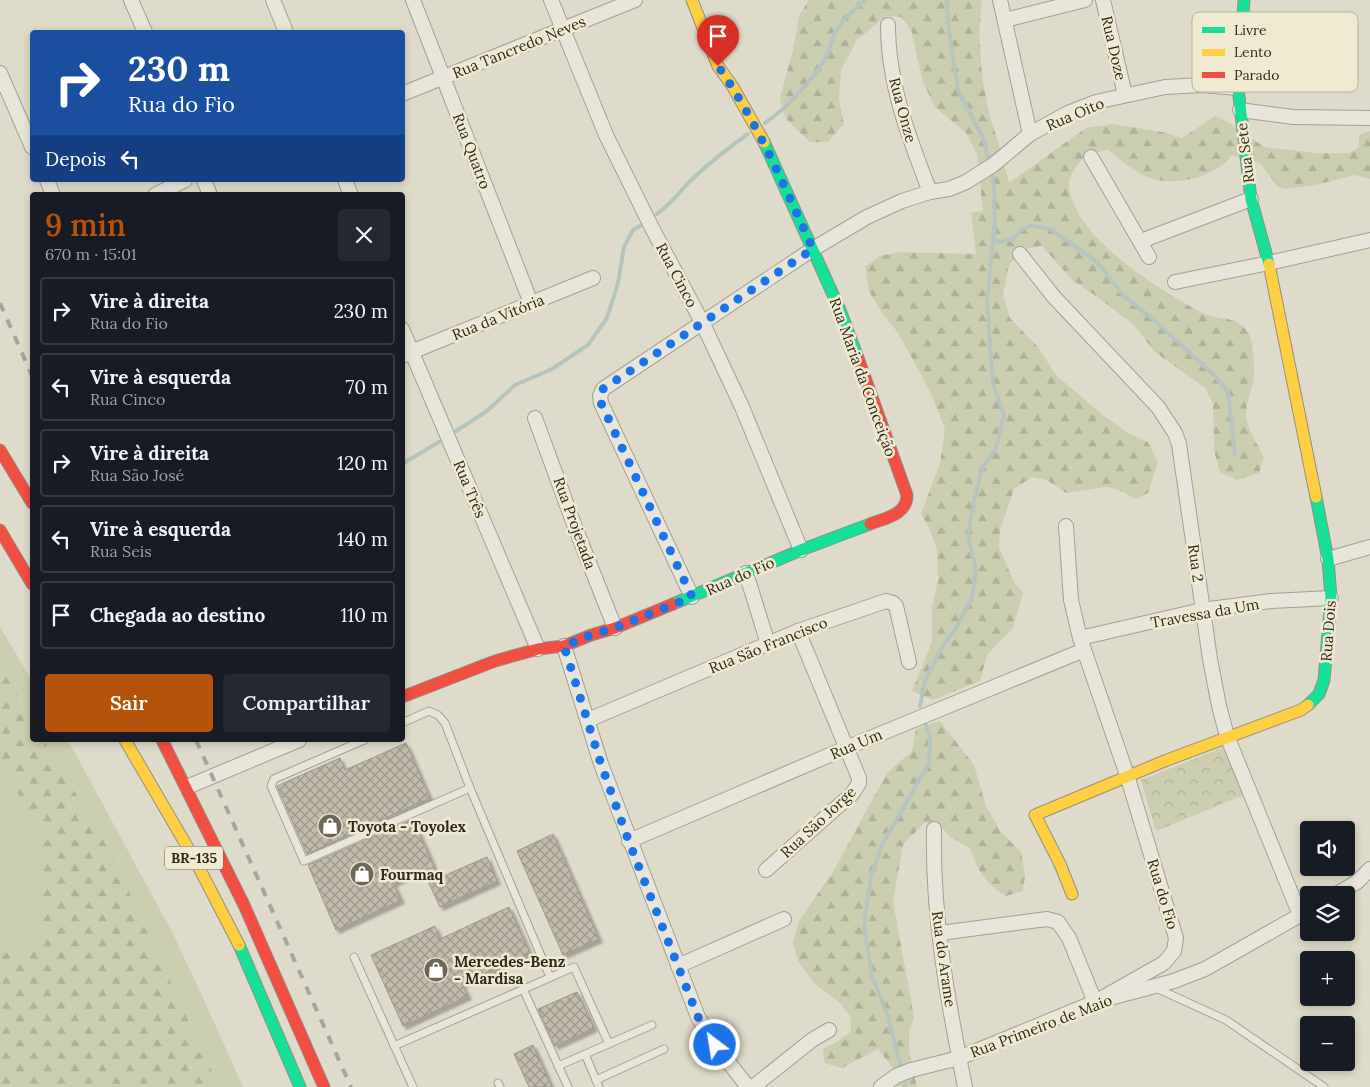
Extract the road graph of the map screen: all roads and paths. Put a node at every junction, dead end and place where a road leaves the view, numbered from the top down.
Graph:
1 (132, 0) edge
2 (273, 0) edge
3 (413, 0) edge
4 (552, 0) edge
5 (635, 0) edge
6 (692, 0) edge
7 (1000, 0) edge
8 (1084, 0) edge
9 (1103, 0) edge
10 (1005, 20) junction
11 (888, 25) dead end
12 (563, 29) junction
13 (144, 30) edge
14 (285, 30) edge
15 (0, 73) edge
16 (443, 78) junction
17 (1192, 86) edge
18 (1238, 92) edge
19 (405, 93) edge
20 (1125, 95) junction
21 (1240, 110) junction
22 (1370, 118) edge
23 (1030, 134) junction
24 (30, 142) edge
25 (1091, 157) dead end
26 (181, 182) edge
27 (160, 192) edge
28 (930, 192) junction
29 (1251, 199) junction
30 (1370, 240) edge
31 (1141, 241) junction
32 (813, 249) junction
33 (1020, 254) dead end
34 (1149, 257) dead end
35 (1269, 263) junction
36 (593, 278) dead end
37 (1175, 282) dead end
38 (531, 303) junction
39 (703, 324) junction
40 (407, 353) edge
41 (535, 418) dead end
42 (0, 450) edge
43 (30, 500) edge
44 (906, 506) joint
45 (1066, 526) dead end
46 (0, 530) edge
47 (1370, 547) edge
48 (800, 550) junction
49 (1328, 559) junction
50 (746, 573) junction
51 (30, 581) edge
52 (692, 597) junction
53 (1330, 598) junction
54 (1202, 610) junction
55 (615, 628) junction
56 (798, 631) junction
57 (768, 644) junction
58 (1082, 644) junction
59 (564, 646) junction
60 (538, 649) junction
61 (909, 662) dead end
62 (405, 696) edge
63 (588, 720) junction
64 (405, 722) edge
65 (1228, 736) junction
66 (127, 742) edge
67 (163, 742) edge
68 (294, 742) edge
69 (359, 742) edge
70 (846, 748) junction
71 (1127, 776) junction
72 (187, 787) junction
73 (470, 788) junction
74 (934, 829) dead end
75 (629, 842) junction
76 (1370, 869) edge
77 (766, 870) dead end
78 (1350, 886) edge
79 (1072, 894) dead end
80 (1300, 904) edge
81 (1300, 915) edge
82 (784, 919) dead end
83 (940, 933) junction
84 (354, 957) dead end
85 (678, 966) junction
86 (550, 977) junction
87 (1154, 987) junction
88 (523, 989) junction
89 (1095, 1002) junction
90 (652, 1024) dead end
91 (829, 1030) dead end
92 (609, 1044) junction
93 (394, 1046) junction
94 (664, 1050) dead end
95 (585, 1054) junction
96 (959, 1058) junction
97 (558, 1066) junction
98 (598, 1083) edge
99 (300, 1087) edge
100 (324, 1087) edge
101 (413, 1087) edge
102 (568, 1087) edge
103 (748, 1087) edge
104 (753, 1087) edge
105 (881, 1087) edge
106 (965, 1087) edge
107 (1324, 1087) edge

1 - 13 street
2 - 14 street
3 - 16 street, Rua Quatro
4 - 12 street, Rua Cinco
5 - 12 street, Rua Tancredo Neves
6 - 32 main road, Rua Maria da Conceição
7 - 10 street
8 - 10 street
9 - 20 street, Rua Doze
10 - 23 street
11 - 28 street, Rua Onze
12 - 16 street, Rua Tancredo Neves
12 - 39 street, Rua Cinco
15 - 24 street
16 - 19 street, Rua Tancredo Neves
16 - 38 street, Rua Quatro
17 - 20 street, Rua Oito
18 - 21 main road
20 - 23 street, Rua Oito
21 - 22 street, Rua Sete
21 - 29 main road, Rua Sete
23 - 28 street, Rua Oito
25 - 31 street
26 - 27 street
28 - 32 street, Rua Oito
29 - 31 street
29 - 35 main road, Rua Sete
30 - 35 street
31 - 34 street
32 - 39 street, Rua Oito
32 - 44 main road, Rua Maria da Conceição
33 - 54 street, Rua 2
35 - 37 street
35 - 49 main road, Rua Dois
36 - 38 street, Rua da Vitória
38 - 40 street, Rua da Vitória
39 - 48 street, Rua Cinco
39 - 52 street, Rua Oito
40 - 60 street, Rua Três
41 - 55 street, Rua Projetada
42 - 43 main road
44 - 48 main road, Rua do Fio
45 - 58 street
46 - 51 main road
47 - 49 street
48 - 50 main road, Rua do Fio
49 - 53 main road, Rua Dois
50 - 52 main road, Rua do Fio
50 - 57 street
52 - 55 main road, Rua do Fio
53 - 54 street, Travessa da Um
53 - 65 main road, Rua Dois
54 - 58 street, Travessa da Um
54 - 65 street, Rua 2
55 - 59 main road, Rua do Fio
56 - 57 street, Rua São Francisco
56 - 61 street, Rua São Francisco
56 - 70 street, Rua São Jorge
57 - 63 street, Rua São Francisco
58 - 70 street, Rua Um
58 - 71 street
59 - 60 main road, Rua do Fio
59 - 63 street
60 - 62 main road, Rua do Fio
63 - 75 street
64 - 73 lane
65 - 71 main road, Rua Dois
65 - 80 street, Rua 2
66 - 99 main road, BR-135
67 - 72 main road, BR-135
68 - 72 street
69 - 73 lane
70 - 75 street, Rua Um
70 - 77 street, Rua São Jorge
71 - 79 main road, Rua Dois
71 - 89 street, Rua do Fio
72 - 100 main road, BR-135
73 - 86 lane
74 - 83 street, Rua do Arame
75 - 85 street
76 - 78 street
81 - 87 street, Rua Primeiro de Maio
82 - 85 street
83 - 89 street
83 - 96 street, Rua do Arame
84 - 93 lane
85 - 103 street
86 - 88 lane
86 - 92 lane
87 - 89 street, Rua Primeiro de Maio
87 - 107 lane
88 - 93 lane
88 - 97 lane
89 - 96 street, Rua Primeiro de Maio
90 - 92 lane
91 - 104 street
92 - 95 lane
93 - 101 lane
94 - 98 lane
95 - 97 lane
95 - 98 lane
96 - 105 street, Rua Primeiro de Maio
96 - 106 street, Rua do Arame
97 - 102 lane

